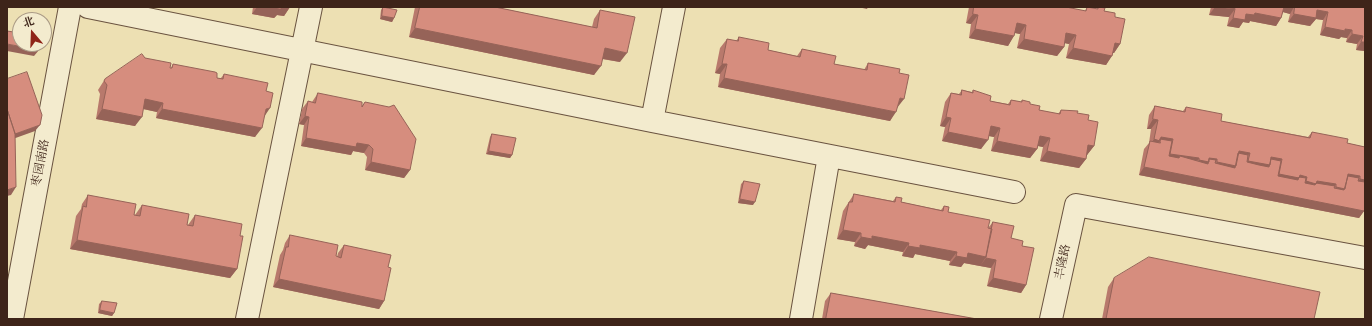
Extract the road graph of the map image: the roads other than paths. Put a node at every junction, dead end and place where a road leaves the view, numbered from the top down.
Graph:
1 (70, 7) edge
2 (88, 7) edge
3 (311, 7) edge
4 (674, 7) edge
5 (302, 50) junction
6 (652, 121) junction
7 (829, 156) junction
8 (1014, 192) dead end
9 (1365, 258) edge
10 (12, 319) edge
11 (247, 319) edge
12 (801, 319) edge
13 (1051, 319) edge

1 - 10 street, 枣园南路
2 - 5 street
3 - 5 street
4 - 6 street
5 - 6 street
5 - 11 street
6 - 7 street
7 - 8 street
7 - 12 street
9 - 13 street, 丰隆路

